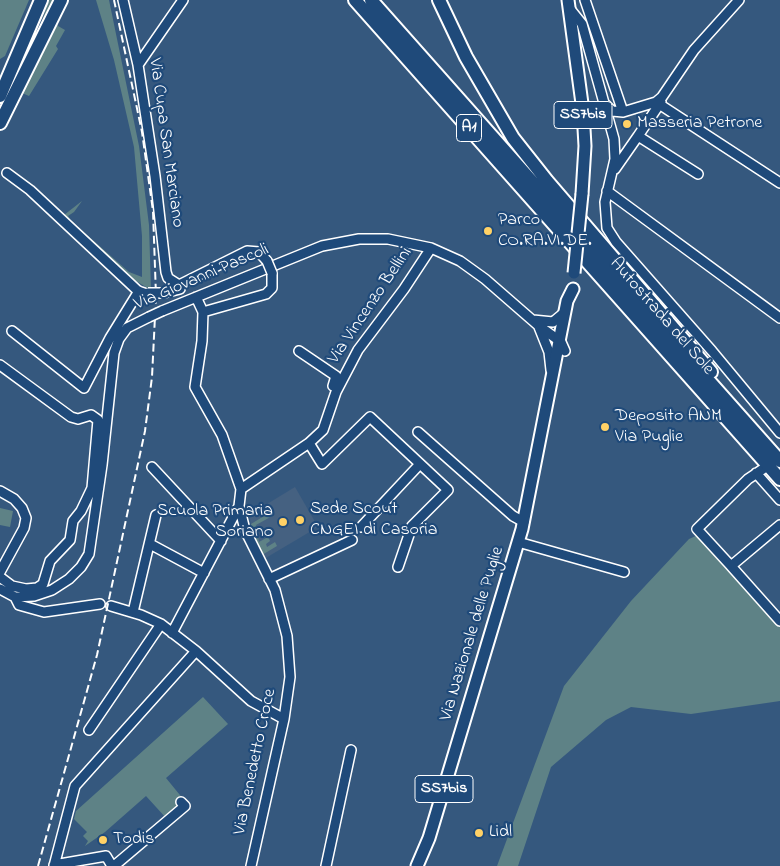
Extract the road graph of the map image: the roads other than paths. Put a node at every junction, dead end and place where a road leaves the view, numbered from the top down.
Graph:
1 (41, 0) edge
2 (61, 0) edge
3 (123, 0) edge
4 (183, 0) edge
5 (355, 0) edge
6 (371, 0) edge
7 (439, 0) edge
8 (561, 0) edge
9 (586, 0) edge
10 (739, 0) edge
11 (568, 5) edge
12 (570, 23) junction
13 (572, 37) junction
14 (587, 43) junction
15 (138, 65) junction
16 (0, 96) edge
17 (659, 102) junction
18 (604, 103) junction
19 (623, 112) junction
20 (0, 123) edge
21 (638, 136) junction
22 (613, 171) junction
23 (7, 173) dead end
24 (698, 174) dead end
25 (780, 183) edge
26 (607, 191) junction
27 (431, 248) junction
28 (179, 287) junction
29 (573, 289) junction
30 (144, 292) junction
31 (196, 297) junction
32 (185, 302) junction
33 (566, 311) junction
34 (203, 312) junction
35 (780, 318) edge
36 (536, 323) junction
37 (12, 331) dead end
38 (544, 337) junction
39 (563, 345) junction
40 (299, 351) dead end
41 (0, 365) edge
42 (552, 380) junction
43 (726, 398) junction
44 (548, 408) junction
45 (326, 419) junction
46 (418, 432) dead end
47 (780, 433) edge
48 (309, 443) junction
49 (780, 460) edge
50 (420, 464) junction
51 (152, 467) dead end
52 (780, 479) edge
53 (241, 489) junction
54 (0, 491) edge
55 (780, 500) edge
56 (239, 506) junction
57 (156, 515) dead end
58 (524, 522) junction
59 (780, 525) edge
60 (361, 527) dead end
61 (221, 540) junction
62 (352, 540) dead end
63 (518, 542) junction
64 (150, 544) junction
65 (398, 566) dead end
66 (731, 566) junction
67 (0, 572) edge
68 (624, 572) dead end
69 (204, 573) junction
70 (0, 577) edge
71 (269, 579) junction
72 (0, 588) edge
73 (15, 597) junction
74 (100, 604) dead end
75 (111, 606) dead end
76 (133, 612) junction
77 (780, 621) edge
78 (162, 624) junction
79 (172, 633) junction
80 (196, 651) junction
81 (284, 719) junction
82 (89, 730) dead end
83 (351, 750) dead end
84 (181, 802) dead end
85 (54, 866) edge
86 (113, 866) edge
87 (251, 866) edge
88 (326, 866) edge
89 (417, 866) edge

1 - 16 highway
2 - 20 highway
3 - 15 street, Via Cupa San Marciano
4 - 15 street
5 - 52 highway, Autostrada del Sole / A1
6 - 43 highway, Autostrada del Sole / A1
7 - 43 highway
8 - 12 main road, Via Nazionale delle Puglie / SS7bis
9 - 19 street
10 - 17 street
11 - 12 main road, Via Nazionale delle Puglie / SS7bis
11 - 14 street
12 - 13 main road, Via Nazionale delle Puglie / SS7bis
13 - 14 street
13 - 29 main road, Via Nazionale delle Puglie / SS7bis, bridge
14 - 18 street
15 - 28 street, Via Cupa San Marciano
17 - 19 street
17 - 21 street
17 - 25 street
18 - 19 street
18 - 22 street
21 - 22 street
21 - 24 street
22 - 26 street
23 - 30 street
26 - 35 street
26 - 47 street
27 - 31 street, Via Giovanni Pascoli
27 - 36 street, Via Giovanni Pascoli
27 - 45 street, Via Vincenzo Bellini
28 - 30 street, bridge
28 - 32 street, Via Cupa San Marciano
28 - 34 street, bridge
29 - 33 main road, Via Nazionale delle Puglie / SS7bis
29 - 39 main road, Via Nazionale delle Puglie / SS7bis
30 - 37 street
31 - 32 street, Via Giovanni Pascoli
31 - 34 street, Via Benedetto Croce
32 - 73 street, Via Giovanni Pascoli, bridge
33 - 36 street
33 - 39 main road, Via Nazionale delle Puglie / SS7bis
34 - 53 street, Via Benedetto Croce
36 - 38 street
36 - 39 street, Via Giovanni Pascoli
38 - 39 street
38 - 42 street
39 - 42 main road, Via Nazionale delle Puglie / SS7bis
39 - 44 main road, Via Nazionale delle Puglie / SS7bis
40 - 45 street
41 - 70 street
42 - 44 main road, Via Nazionale delle Puglie / SS7bis
43 - 49 highway, Autostrada del Sole / A1
44 - 58 main road, Via Nazionale delle Puglie / SS7bis
45 - 48 street, Via Vincenzo Bellini
46 - 58 street
48 - 50 street
48 - 53 street, Via Vincenzo Bellini
50 - 60 street
50 - 65 street
51 - 61 street
53 - 56 street, Via Benedetto Croce
54 - 67 street
55 - 66 street
56 - 61 street
56 - 71 street, Via Benedetto Croce
57 - 64 street
58 - 63 main road, Via Nazionale delle Puglie / SS7bis
59 - 66 street
61 - 69 street
62 - 71 street
63 - 68 street
63 - 89 main road, Via Nazionale delle Puglie / SS7bis
64 - 69 street
64 - 76 street
66 - 77 street
69 - 79 street
71 - 81 street, Via Benedetto Croce
72 - 73 street
73 - 74 street
75 - 76 street
76 - 78 street
78 - 79 street
78 - 82 street
79 - 80 street
80 - 81 street
80 - 85 street
81 - 87 street, Via Benedetto Croce
83 - 88 street
84 - 86 street
85 - 86 street

